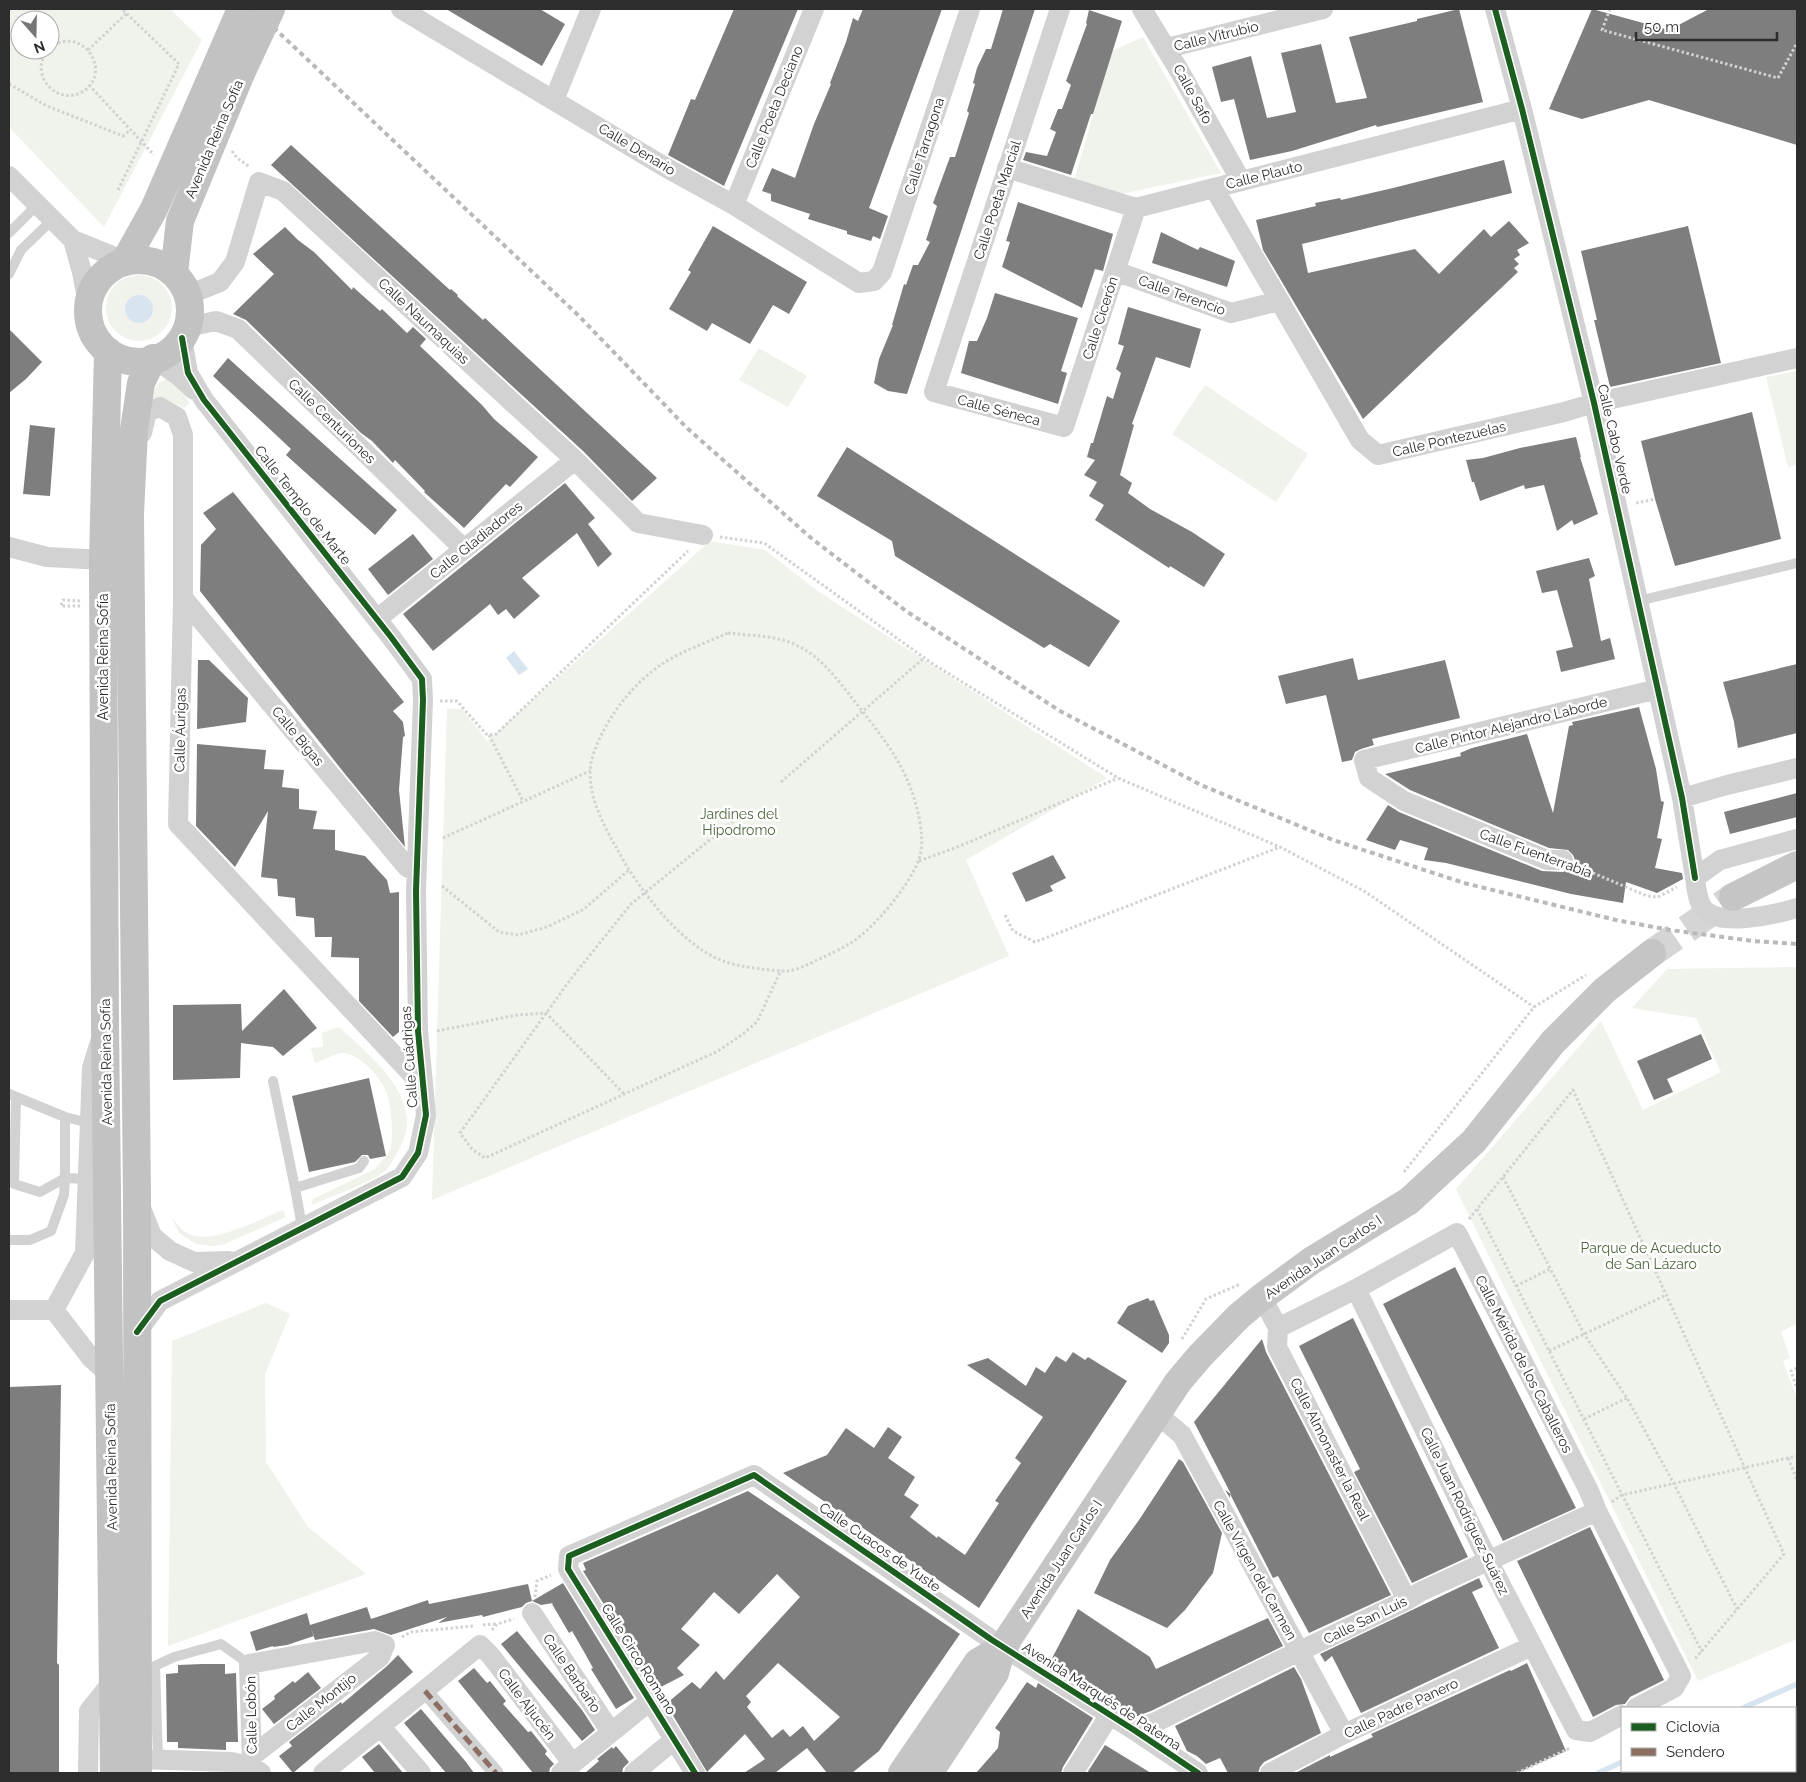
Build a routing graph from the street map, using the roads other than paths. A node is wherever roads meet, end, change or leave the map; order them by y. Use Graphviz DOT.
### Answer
graph roads {
  1 [pos="241,9"];
  2 [pos="271,9"];
  3 [pos="400,9"];
  4 [pos="591,9"];
  5 [pos="814,9"];
  6 [pos="970,9"];
  7 [pos="1060,9"];
  8 [pos="1142,9"];
  9 [pos="1323,9"];
  10 [pos="1495,9"];
  11 [pos="1166,48"];
  12 [pos="554,100"];
  13 [pos="1522,109"];
  14 [pos="1007,168"];
  15 [pos="9,176"];
  16 [pos="1241,181"];
  17 [pos="1214,188"];
  18 [pos="734,205"];
  19 [pos="37,206"];
  20 [pos="1136,208"];
  21 [pos="52,220"];
  22 [pos="9,233"];
  23 [pos="73,240"];
  24 [pos="125,261"];
  25 [pos="1115,271"];
  26 [pos="9,274"];
  27 [pos="874,281"];
  28 [pos="181,284"];
  29 [pos="1279,301"];
  30 [pos="88,304"];
  31 [pos="185,332"];
  32 [pos="108,351"];
  33 [pos="153,358"];
  34 [pos="1797,358"];
  35 [pos="934,392"];
  36 [pos="204,400"];
  37 [pos="1594,403"];
  38 [pos="1064,427"];
  39 [pos="575,460"];
  40 [pos="130,514"];
  41 [pos="704,535"];
  42 [pos="9,547"];
  43 [pos="464,549"];
  44 [pos="103,560"];
  45 [pos="1797,564"];
  46 [pos="182,598"];
  47 [pos="1638,601"];
  48 [pos="377,619"];
  49 [pos="422,679"];
  50 [pos="1658,689"];
  51 [pos="1364,760"];
  52 [pos="1797,768"];
  53 [pos="1682,798"];
  54 [pos="1690,838"];
  55 [pos="1797,839"];
  56 [pos="1563,860"];
  57 [pos="1720,860"];
  58 [pos="1797,865"];
  59 [pos="416,872"];
  60 [pos="1695,878"];
  61 [pos="1733,897"];
  62 [pos="1797,908"];
  63 [pos="1652,953"];
  64 [pos="105,1026"];
  65 [pos="273,1082"];
  66 [pos="422,1085"];
  67 [pos="12,1096"];
  68 [pos="65,1117"];
  69 [pos="89,1123"];
  70 [pos="364,1161"];
  71 [pos="65,1178"];
  72 [pos="87,1179"];
  73 [pos="295,1188"];
  74 [pos="137,1198"];
  75 [pos="302,1228"];
  76 [pos="9,1240"];
  77 [pos="236,1261"];
  78 [pos="1356,1289"];
  79 [pos="1251,1290"];
  80 [pos="9,1310"];
  81 [pos="54,1310"];
  82 [pos="1278,1328"];
  83 [pos="137,1332"];
  84 [pos="110,1374"];
  85 [pos="1157,1414"];
  86 [pos="1597,1511"];
  87 [pos="569,1556"];
  88 [pos="1488,1560"];
  89 [pos="1407,1600"];
  90 [pos="532,1613"];
  91 [pos="997,1644"];
  92 [pos="1532,1646"];
  93 [pos="1300,1651"];
  94 [pos="249,1664"];
  95 [pos="113,1682"];
  96 [pos="426,1691"];
  97 [pos="650,1701"];
  98 [pos="1638,1707"];
  99 [pos="1621,1715"];
  100 [pos="1109,1716"];
  101 [pos="381,1727"];
  102 [pos="1134,1730"];
  103 [pos="611,1732"];
  104 [pos="1344,1734"];
  105 [pos="674,1740"];
  106 [pos="159,1765"];
  107 [pos="255,1765"];
  108 [pos="227,1768"];
  109 [pos="567,1768"];
  110 [pos="335,1770"];
  111 [pos="1194,1772"];
  112 [pos="88,1773"];
  113 [pos="114,1773"];
  114 [pos="420,1773"];
  115 [pos="496,1773"];
  116 [pos="634,1773"];
  117 [pos="694,1773"];
  118 [pos="902,1773"];
  119 [pos="929,1773"];
  120 [pos="1073,1773"];
  121 [pos="1270,1773"];
  1 -- 24 [label="highway, Avenida Reina Sofía"];
  2 -- 28 [label="highway, Avenida Reina Sofía, bridge"];
  3 -- 12 [label="street, Calle Denario"];
  4 -- 12 [label="street"];
  5 -- 18 [label="street, Calle Poeta Deciano"];
  6 -- 27 [label="street, Calle Tarragona"];
  7 -- 14 [label="street, Calle Poeta Marcial"];
  8 -- 11 [label="street, Calle Safo"];
  9 -- 11 [label="street, Calle Vitrubio"];
  10 -- 13 [label="street, Calle Cabo Verde"];
  11 -- 16 [label="street, Calle Safo"];
  12 -- 18 [label="street, Calle Denario"];
  13 -- 16 [label="street, Calle Plauto"];
  13 -- 37 [label="street, Calle Cabo Verde"];
  14 -- 20 [label="street"];
  14 -- 35 [label="street, Calle Poeta Marcial"];
  15 -- 19 [label="street"];
  16 -- 17 [label="street, Calle Plauto"];
  17 -- 20 [label="street, Calle Plauto"];
  17 -- 29 [label="street, Calle Pontezuelas"];
  18 -- 27 [label="street, Calle Denario"];
  19 -- 21 [label="street"];
  19 -- 22 [label="lane"];
  20 -- 25 [label="street, Calle Cicerón"];
  21 -- 23 [label="street"];
  21 -- 26 [label="lane"];
  23 -- 24 [label="street"];
  23 -- 30 [label="street"];
  24 -- 28 [label="highway"];
  24 -- 30 [label="highway"];
  25 -- 29 [label="street, Calle Terencio"];
  25 -- 38 [label="street, Calle Cicerón"];
  28 -- 31 [label="highway"];
  28 -- 39 [label="street, Calle Naumaquias"];
  29 -- 37 [label="street, Calle Pontezuelas"];
  30 -- 32 [label="highway"];
  31 -- 33 [label="highway"];
  31 -- 36 [label="street, Calle Templo de Marte"];
  31 -- 43 [label="street, Calle Centuriones"];
  32 -- 33 [label="highway"];
  32 -- 44 [label="highway, Avenida Reina Sofía"];
  33 -- 36 [label="street, Calle Templo de Marte"];
  33 -- 40 [label="highway, Avenida Reina Sofía"];
  34 -- 37 [label="street, Calle Pontezuelas"];
  35 -- 38 [label="street, Calle Séneca"];
  36 -- 48 [label="street, Calle Templo de Marte"];
  37 -- 47 [label="street, Calle Cabo Verde"];
  39 -- 41 [label="street, Calle Naumaquias"];
  39 -- 43 [label="street, Calle Gladiadores"];
  40 -- 46 [label="street, Calle Áurigas"];
  40 -- 74 [label="highway, Avenida Reina Sofía"];
  42 -- 44 [label="street"];
  43 -- 48 [label="street, Calle Gladiadores"];
  44 -- 64 [label="highway, Avenida Reina Sofía"];
  45 -- 47 [label="lane"];
  46 -- 59 [label="street, Calle Bigas"];
  46 -- 66 [label="street, Calle Áurigas"];
  47 -- 50 [label="street, Calle Cabo Verde"];
  48 -- 49 [label="street, Calle Templo de Marte"];
  49 -- 59 [label="street, Calle Cuádrigas"];
  50 -- 51 [label="street, Calle Pintor Alejandro Laborde"];
  50 -- 53 [label="street, Calle Cabo Verde"];
  51 -- 56 [label="street, Calle Fuenterrabía"];
  52 -- 53 [label="street"];
  53 -- 54 [label="street, Calle Cabo Verde"];
  54 -- 57 [label="street"];
  54 -- 60 [label="street, Calle Cabo Verde"];
  55 -- 57 [label="street"];
  57 -- 60 [label="street"];
  58 -- 61 [label="main road"];
  59 -- 66 [label="street, Calle Cuádrigas"];
  60 -- 62 [label="street, Calle Cabo Verde"];
  63 -- 79 [label="main road, Avenida Juan Carlos I"];
  64 -- 69 [label="street"];
  64 -- 84 [label="highway, Avenida Reina Sofía"];
  65 -- 73 [label="lane"];
  66 -- 75 [label="street, Calle Cuádrigas"];
  67 -- 68 [label="lane"];
  67 -- 71 [label="lane"];
  68 -- 69 [label="lane"];
  68 -- 71 [label="lane"];
  69 -- 72 [label="street"];
  70 -- 73 [label="lane"];
  71 -- 72 [label="lane"];
  71 -- 76 [label="lane"];
  72 -- 81 [label="street"];
  73 -- 75 [label="lane"];
  74 -- 77 [label="street, Calle Cuádrigas"];
  74 -- 83 [label="highway, Avenida Reina Sofía"];
  75 -- 77 [label="street, Calle Cuádrigas"];
  77 -- 83 [label="street, Calle Cuádrigas"];
  78 -- 82 [label="street"];
  78 -- 86 [label="street, Calle Mérida de los Caballeros"];
  78 -- 88 [label="street, Calle Juan Rodríguez Suárez"];
  79 -- 82 [label="street, Calle Almonaster la Real"];
  79 -- 85 [label="main road, Avenida Juan Carlos I"];
  80 -- 81 [label="street"];
  81 -- 84 [label="street"];
  82 -- 89 [label="street, Calle Almonaster la Real"];
  83 -- 106 [label="highway, Avenida Reina Sofía"];
  84 -- 95 [label="highway, Avenida Reina Sofía"];
  85 -- 91 [label="main road, Avenida Juan Carlos I"];
  85 -- 93 [label="street, Calle Virgen del Carmen"];
  86 -- 88 [label="street, Calle San Luis"];
  86 -- 98 [label="street, Calle Mérida de los Caballeros"];
  87 -- 91 [label="street, Calle Cuacos de Yuste"];
  87 -- 97 [label="street, Calle Circo Romano"];
  88 -- 89 [label="street, Calle San Luis"];
  88 -- 92 [label="street, Calle Juan Rodríguez Suárez"];
  89 -- 93 [label="street, Calle San Luis"];
  90 -- 103 [label="street, Calle Barbaño"];
  91 -- 100 [label="street, Avenida Marqués de Paterna"];
  91 -- 118 [label="main road, Avenida Juan Carlos I"];
  91 -- 119 [label="main road, Avenida Juan Carlos I"];
  92 -- 99 [label="street, Calle Juan Rodríguez Suárez"];
  92 -- 104 [label="street, Calle Padre Panero"];
  93 -- 102 [label="street, Calle San Luis"];
  93 -- 104 [label="street, Calle Virgen del Carmen"];
  94 -- 106 [label="lane"];
  94 -- 107 [label="street, Calle Lobón"];
  94 -- 107 [label="street, Calle Montijo"];
  95 -- 112 [label="street"];
  95 -- 113 [label="highway, Avenida Reina Sofía"];
  96 -- 101 [label="street"];
  96 -- 109 [label="street, Calle Aljucén"];
  96 -- 115 [label="street"];
  97 -- 103 [label="street"];
  97 -- 105 [label="street, Calle Circo Romano"];
  100 -- 102 [label="street, Avenida Marqués de Paterna"];
  100 -- 120 [label="street"];
  101 -- 110 [label="street"];
  101 -- 114 [label="street"];
  102 -- 111 [label="street, Avenida Marqués de Paterna"];
  103 -- 109 [label="street"];
  104 -- 121 [label="street, Calle Padre Panero"];
  105 -- 116 [label="street"];
  105 -- 117 [label="street, Calle Circo Romano"];
  106 -- 108 [label="street, Calle Lobón"];
  107 -- 108 [label="street, Calle Lobón"];
}
